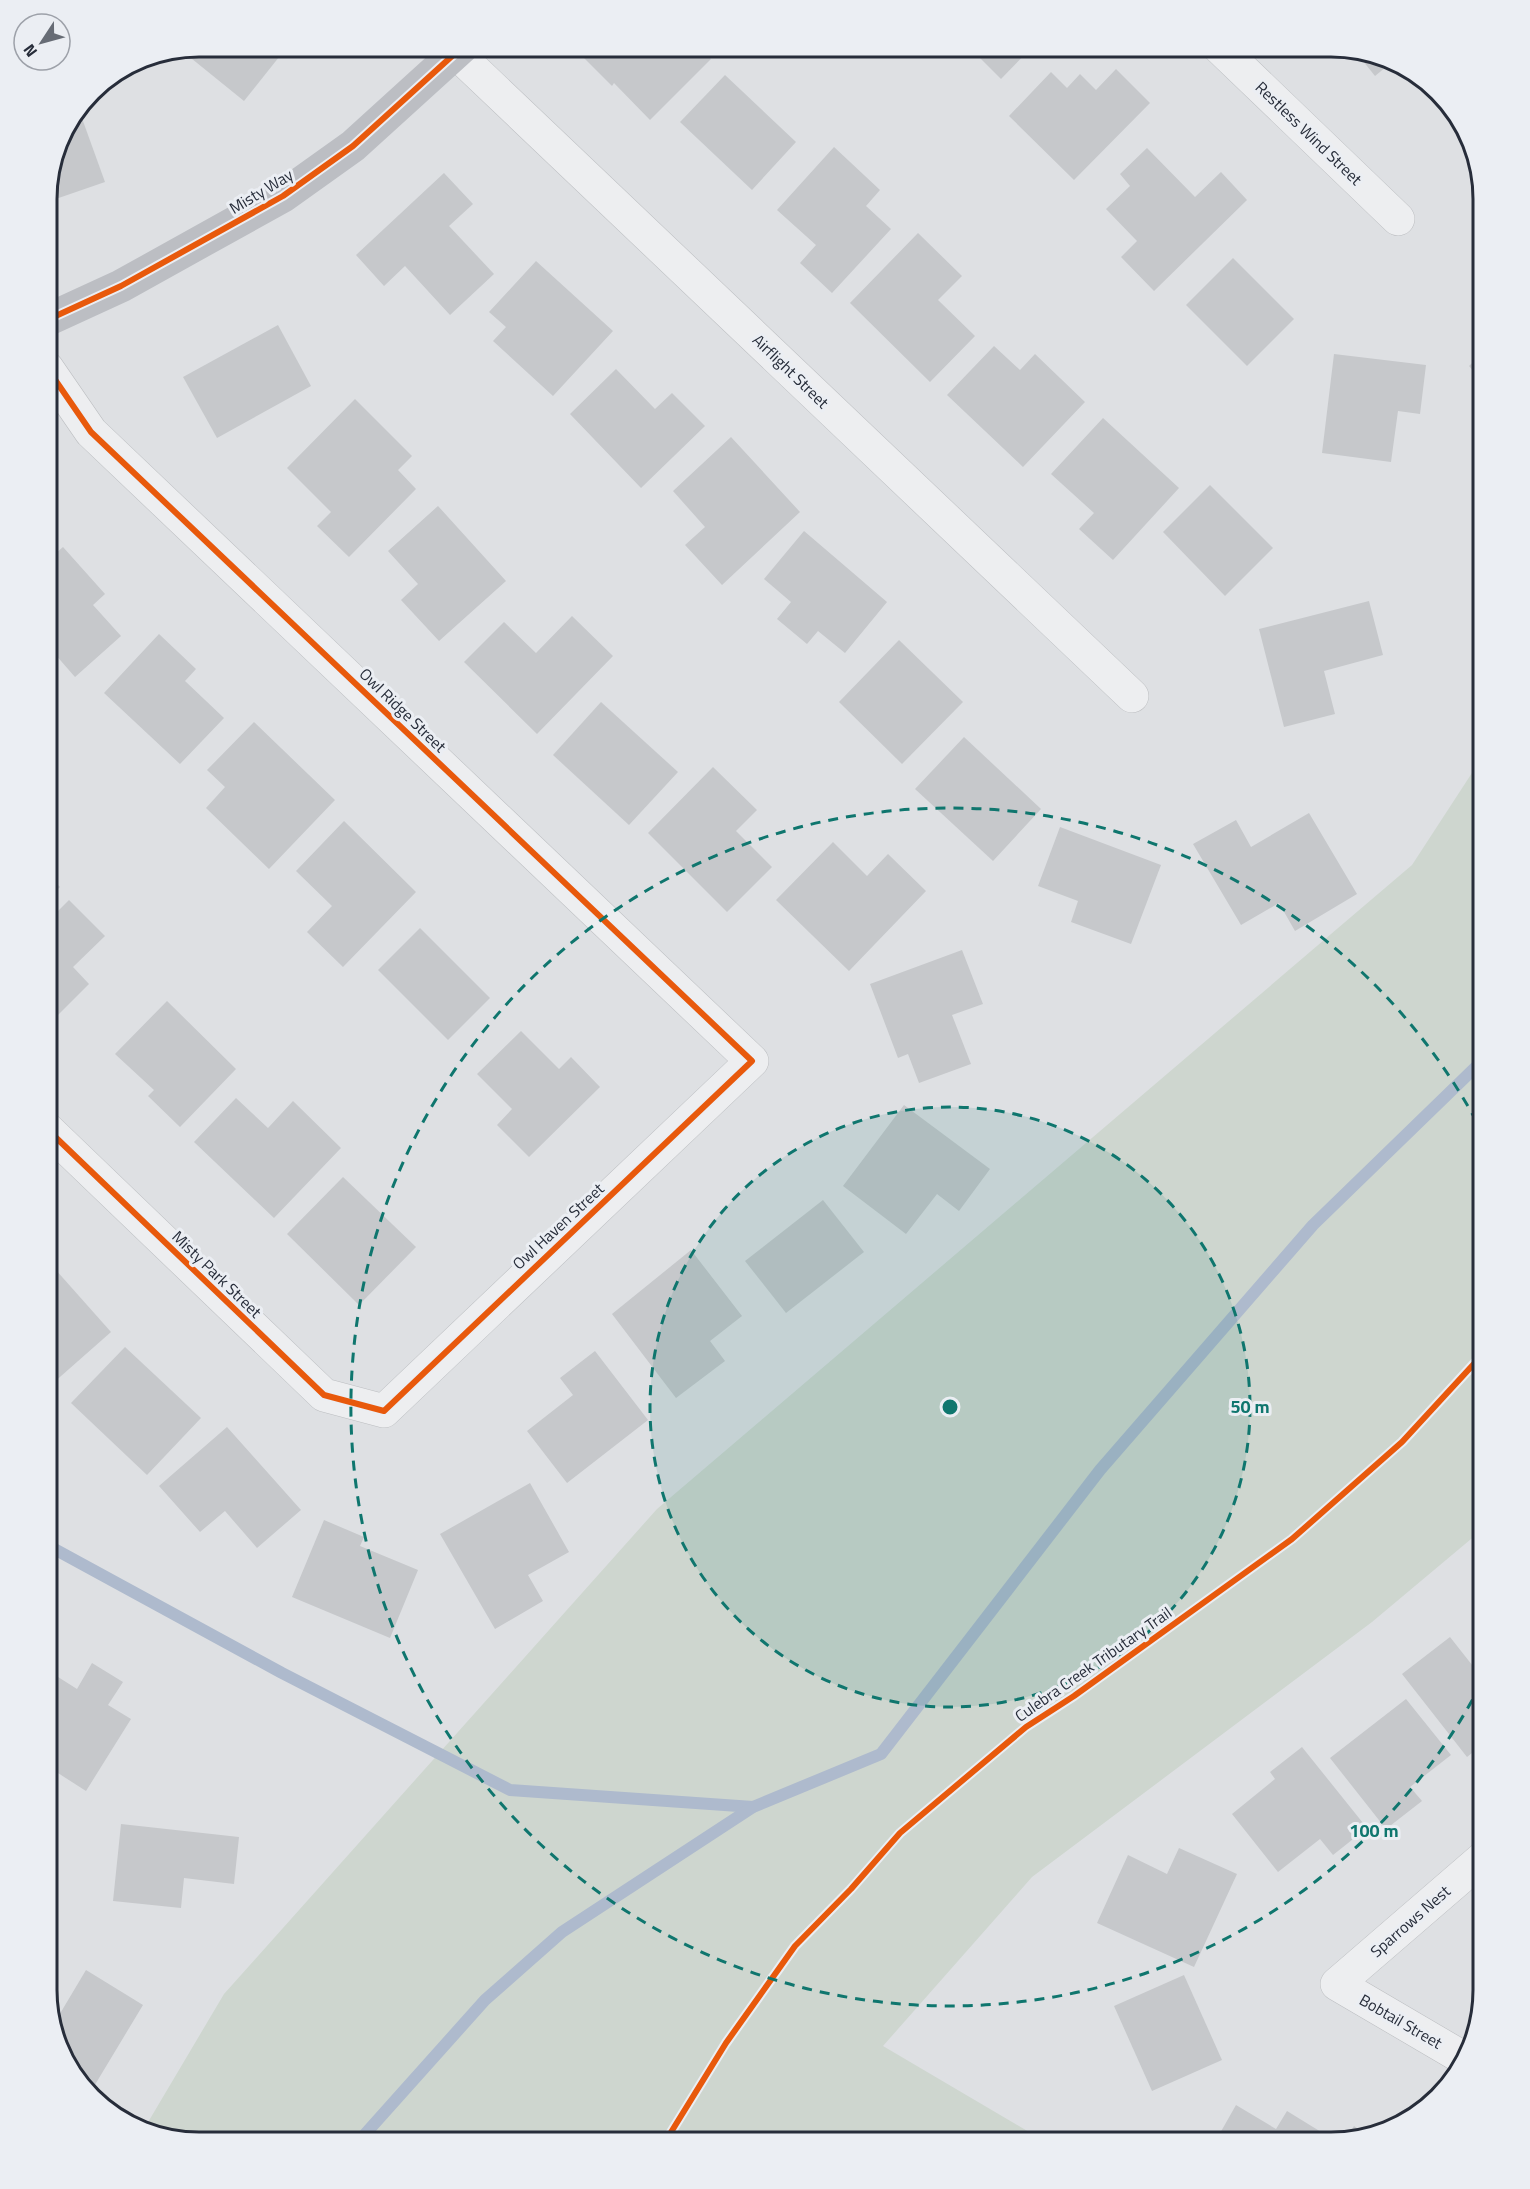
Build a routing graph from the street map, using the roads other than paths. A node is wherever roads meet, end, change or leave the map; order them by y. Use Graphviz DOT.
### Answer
graph roads {
  1 [pos="448,57"];
  2 [pos="464,57"];
  3 [pos="1229,57"];
  4 [pos="1398,219"];
  5 [pos="57,315"];
  6 [pos="57,383"];
  7 [pos="1132,696"];
  8 [pos="752,1061"];
  9 [pos="57,1139"];
  10 [pos="384,1411"];
  11 [pos="1473,1867"];
  12 [pos="1337,1984"];
  13 [pos="1457,2054"];
  1 -- 5 [label="street, Misty Way"];
  2 -- 7 [label="street, Airflight Street"];
  3 -- 4 [label="street, Restless Wind Street"];
  6 -- 8 [label="street, Owl Ridge Street"];
  8 -- 10 [label="street, Owl Haven Street"];
  9 -- 10 [label="street, Misty Park Street"];
  11 -- 12 [label="street, Sparrows Nest"];
  12 -- 13 [label="street, Bobtail Street"];
}
